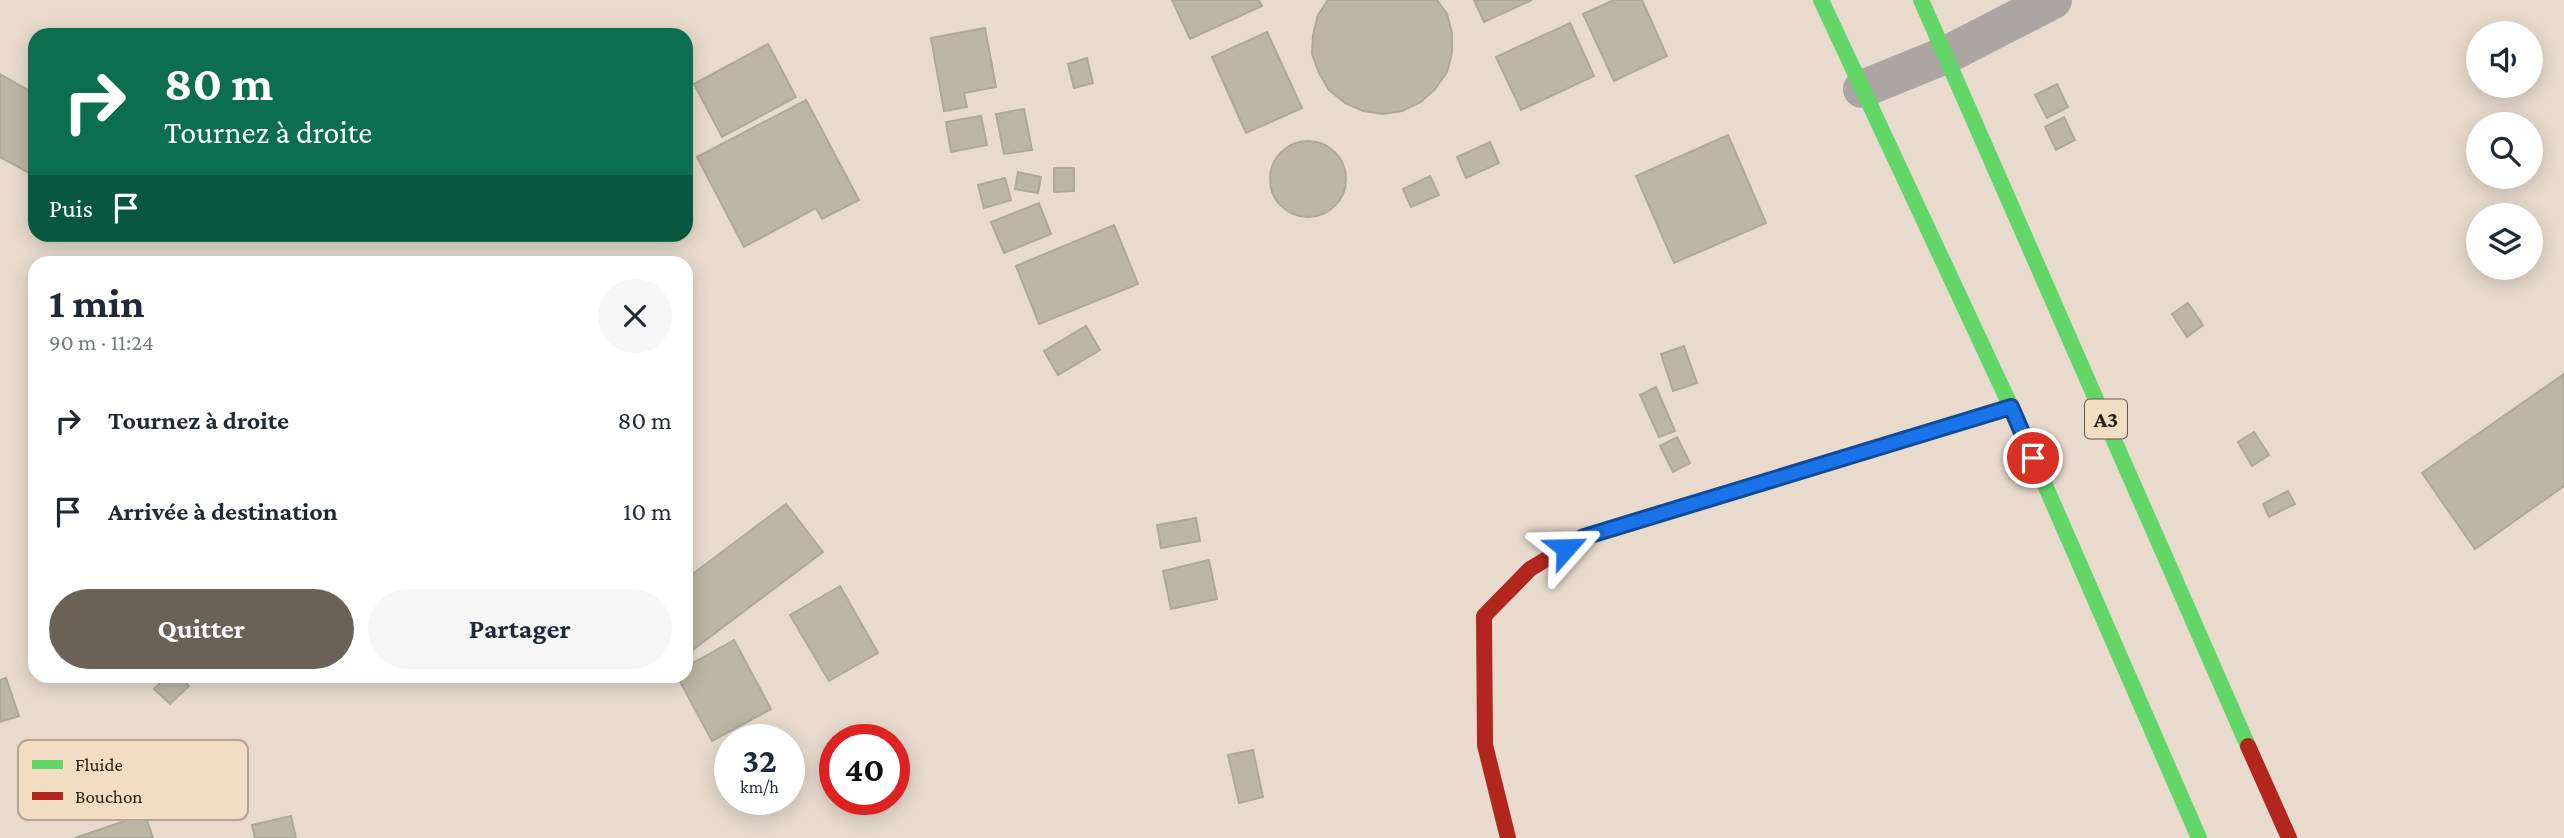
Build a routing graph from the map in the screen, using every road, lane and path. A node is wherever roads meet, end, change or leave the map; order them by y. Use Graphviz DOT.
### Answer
graph roads {
  1 [pos="1821,0"];
  2 [pos="1922,0"];
  3 [pos="2053,0"];
  4 [pos="1946,55"];
  5 [pos="1862,89"];
  6 [pos="2011,407"];
  7 [pos="1508,838"];
  8 [pos="2199,838"];
  9 [pos="2290,838"];
  1 -- 5 [label="main road"];
  2 -- 4 [label="main road, A3"];
  3 -- 4 [label="street"];
  4 -- 5 [label="street"];
  4 -- 9 [label="main road, A3"];
  5 -- 6 [label="main road"];
  6 -- 7 [label="main road"];
  6 -- 8 [label="main road"];
}
